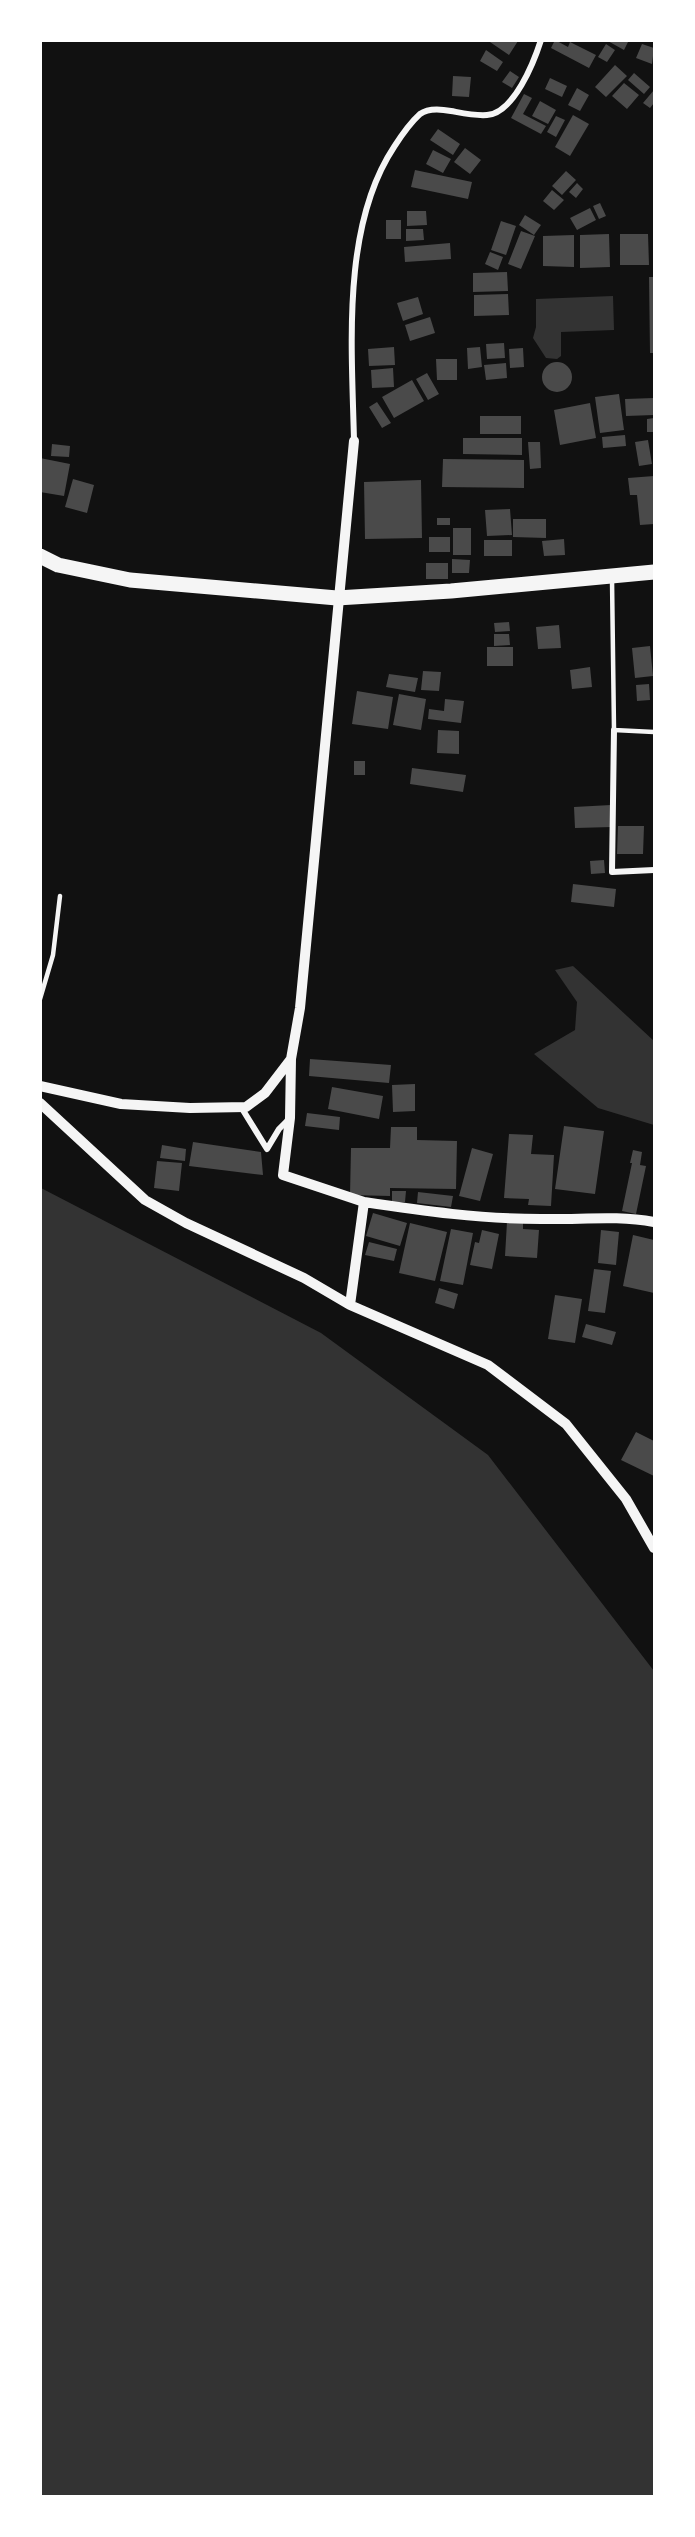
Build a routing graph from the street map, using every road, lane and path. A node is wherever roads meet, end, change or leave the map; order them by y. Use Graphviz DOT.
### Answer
graph roads {
  1 [pos="541,40"];
  2 [pos="354,441"];
  3 [pos="40,556"];
  4 [pos="654,572"];
  5 [pos="612,577"];
  6 [pos="337,598"];
  7 [pos="614,730"];
  8 [pos="654,732"];
  9 [pos="654,870"];
  10 [pos="60,896"];
  11 [pos="40,999"];
  12 [pos="291,1059"];
  13 [pos="40,1086"];
  14 [pos="40,1102"];
  15 [pos="241,1107"];
  16 [pos="290,1119"];
  17 [pos="364,1202"];
  18 [pos="654,1222"];
  19 [pos="350,1305"];
  20 [pos="654,1548"];
  1 -- 2 [label="street"];
  2 -- 6 [label="street"];
  3 -- 6 [label="main road"];
  4 -- 5 [label="main road"];
  5 -- 6 [label="main road"];
  5 -- 7 [label="lane"];
  6 -- 12 [label="street"];
  7 -- 8 [label="lane"];
  7 -- 9 [label="street"];
  10 -- 11 [label="lane"];
  12 -- 15 [label="street"];
  12 -- 16 [label="street"];
  13 -- 15 [label="street"];
  14 -- 19 [label="street"];
  15 -- 16 [label="street"];
  16 -- 17 [label="street"];
  17 -- 18 [label="street"];
  17 -- 19 [label="street"];
  19 -- 20 [label="street"];
}
